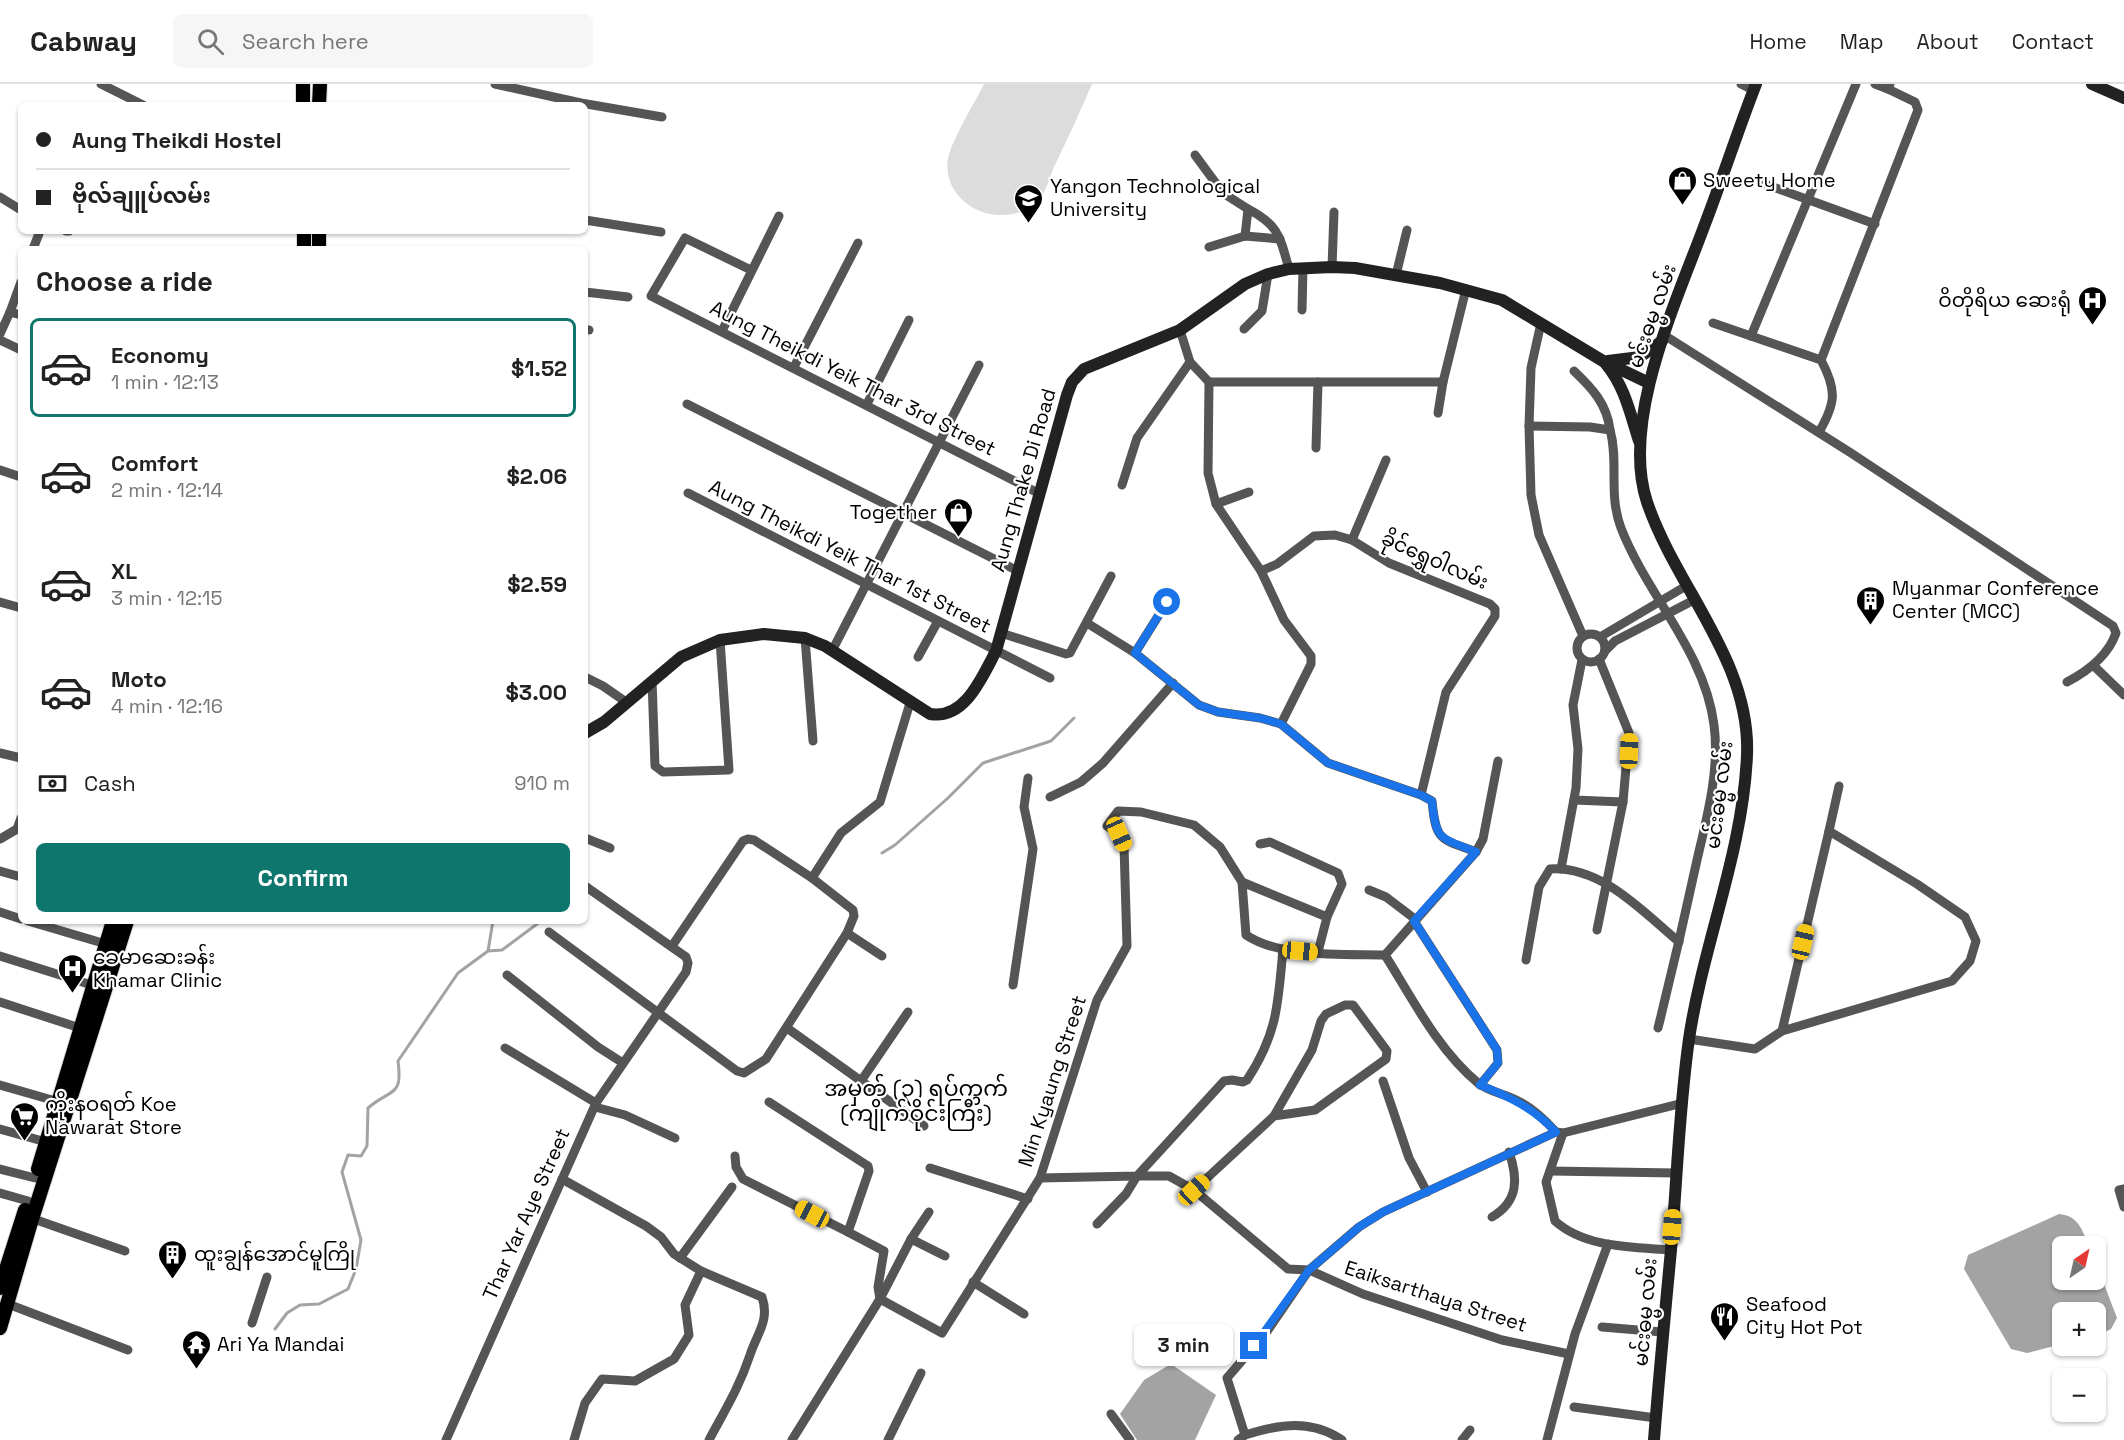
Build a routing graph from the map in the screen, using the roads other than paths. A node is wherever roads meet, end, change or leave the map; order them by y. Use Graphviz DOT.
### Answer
graph roads {
  1 [pos="101,84"];
  2 [pos="303,84"];
  3 [pos="320,84"];
  4 [pos="495,84"];
  5 [pos="1741,84"];
  6 [pos="1856,84"];
  7 [pos="1875,84"];
  8 [pos="2092,84"];
  9 [pos="1889,86"];
  10 [pos="1755,87"];
  11 [pos="2124,98"];
  12 [pos="137,102"];
  13 [pos="303,102"];
  14 [pos="319,102"];
  15 [pos="574,102"];
  16 [pos="588,105"];
  17 [pos="662,117"];
  18 [pos="1195,154"];
  19 [pos="1766,184"];
  20 [pos="0,197"];
  21 [pos="1809,199"];
  22 [pos="18,208"];
  23 [pos="1248,209"];
  24 [pos="1334,212"];
  25 [pos="779,216"];
  26 [pos="588,220"];
  27 [pos="1875,224"];
  28 [pos="1407,230"];
  29 [pos="661,232"];
  30 [pos="1245,236"];
  31 [pos="1280,239"];
  32 [pos="858,243"];
  33 [pos="1209,247"];
  34 [pos="1332,267"];
  35 [pos="1303,268"];
  36 [pos="1289,269"];
  37 [pos="751,270"];
  38 [pos="1268,274"];
  39 [pos="1396,275"];
  40 [pos="1466,289"];
  41 [pos="18,290"];
  42 [pos="588,292"];
  43 [pos="628,297"];
  44 [pos="1302,310"];
  45 [pos="10,312"];
  46 [pos="18,314"];
  47 [pos="909,320"];
  48 [pos="1541,323"];
  49 [pos="1713,323"];
  50 [pos="1244,329"];
  51 [pos="1180,330"];
  52 [pos="722,331"];
  53 [pos="0,334"];
  54 [pos="1751,336"];
  55 [pos="1664,338"];
  56 [pos="0,340"];
  57 [pos="18,349"];
  58 [pos="1821,360"];
  59 [pos="1603,361"];
  60 [pos="1190,362"];
  61 [pos="980,365"];
  62 [pos="794,367"];
  63 [pos="1574,371"];
  64 [pos="1209,382"];
  65 [pos="1318,382"];
  66 [pos="1443,382"];
  67 [pos="1649,383"];
  68 [pos="687,404"];
  69 [pos="867,404"];
  70 [pos="1438,413"];
  71 [pos="1529,426"];
  72 [pos="1610,430"];
  73 [pos="1819,432"];
  74 [pos="940,441"];
  75 [pos="1640,445"];
  76 [pos="1316,448"];
  77 [pos="1386,460"];
  78 [pos="0,470"];
  79 [pos="18,476"];
  80 [pos="1122,485"];
  81 [pos="1249,492"];
  82 [pos="688,493"];
  83 [pos="1038,493"];
  84 [pos="1216,504"];
  85 [pos="903,514"];
  86 [pos="1352,540"];
  87 [pos="1016,570"];
  88 [pos="1261,571"];
  89 [pos="1111,576"];
  90 [pos="866,585"];
  91 [pos="1686,586"];
  92 [pos="1694,600"];
  93 [pos="0,602"];
  94 [pos="1167,602"];
  95 [pos="1660,602"];
  96 [pos="18,607"];
  97 [pos="1666,612"];
  98 [pos="938,621"];
  99 [pos="1087,623"];
  100 [pos="1001,633"];
  101 [pos="2120,634"];
  102 [pos="1583,636"];
  103 [pos="1600,637"];
  104 [pos="805,638"];
  105 [pos="720,640"];
  106 [pos="832,651"];
  107 [pos="996,651"];
  108 [pos="1135,653"];
  109 [pos="1602,655"];
  110 [pos="918,657"];
  111 [pos="1582,660"];
  112 [pos="2094,666"];
  113 [pos="588,678"];
  114 [pos="1050,678"];
  115 [pos="652,680"];
  116 [pos="2067,682"];
  117 [pos="1173,683"];
  118 [pos="2124,695"];
  119 [pos="626,702"];
  120 [pos="910,703"];
  121 [pos="1281,724"];
  122 [pos="588,731"];
  123 [pos="813,741"];
  124 [pos="0,753"];
  125 [pos="18,757"];
  126 [pos="1498,760"];
  127 [pos="1028,778"];
  128 [pos="1839,786"];
  129 [pos="1421,795"];
  130 [pos="1050,797"];
  131 [pos="1574,800"];
  132 [pos="1623,802"];
  133 [pos="18,830"];
  134 [pos="1829,831"];
  135 [pos="0,839"];
  136 [pos="588,839"];
  137 [pos="1260,844"];
  138 [pos="610,848"];
  139 [pos="1476,852"];
  140 [pos="1561,869"];
  141 [pos="0,871"];
  142 [pos="18,876"];
  143 [pos="812,878"];
  144 [pos="1242,882"];
  145 [pos="1606,883"];
  146 [pos="588,888"];
  147 [pos="1369,890"];
  148 [pos="0,912"];
  149 [pos="1327,916"];
  150 [pos="18,918"];
  151 [pos="1415,920"];
  152 [pos="38,924"];
  153 [pos="112,924"];
  154 [pos="126,924"];
  155 [pos="1597,930"];
  156 [pos="549,932"];
  157 [pos="847,933"];
  158 [pos="1679,942"];
  159 [pos="106,944"];
  160 [pos="672,946"];
  161 [pos="1283,949"];
  162 [pos="1318,952"];
  163 [pos="0,956"];
  164 [pos="882,956"];
  165 [pos="1384,956"];
  166 [pos="1526,960"];
  167 [pos="507,975"];
  168 [pos="1013,985"];
  169 [pos="99,987"];
  170 [pos="0,1002"];
  171 [pos="908,1012"];
  172 [pos="658,1014"];
  173 [pos="80,1028"];
  174 [pos="787,1028"];
  175 [pos="1658,1028"];
  176 [pos="1782,1031"];
  177 [pos="1689,1039"];
  178 [pos="505,1048"];
  179 [pos="623,1063"];
  180 [pos="861,1081"];
  181 [pos="1383,1081"];
  182 [pos="0,1084"];
  183 [pos="1480,1085"];
  184 [pos="58,1102"];
  185 [pos="769,1102"];
  186 [pos="1683,1103"];
  187 [pos="596,1105"];
  188 [pos="1275,1116"];
  189 [pos="924,1126"];
  190 [pos="0,1129"];
  191 [pos="1559,1132"];
  192 [pos="675,1138"];
  193 [pos="46,1142"];
  194 [pos="1509,1152"];
  195 [pos="735,1156"];
  196 [pos="930,1168"];
  197 [pos="0,1169"];
  198 [pos="1550,1171"];
  199 [pos="1676,1173"];
  200 [pos="1137,1176"];
  201 [pos="35,1178"];
  202 [pos="1040,1178"];
  203 [pos="562,1179"];
  204 [pos="732,1187"];
  205 [pos="2124,1189"];
  206 [pos="1194,1190"];
  207 [pos="1427,1192"];
  208 [pos="0,1193"];
  209 [pos="1028,1199"];
  210 [pos="28,1201"];
  211 [pos="2124,1207"];
  212 [pos="930,1212"];
  213 [pos="27,1217"];
  214 [pos="1492,1217"];
  215 [pos="1097,1224"];
  216 [pos="848,1233"];
  217 [pos="911,1239"];
  218 [pos="1608,1244"];
  219 [pos="1671,1250"];
  220 [pos="125,1251"];
  221 [pos="945,1256"];
  222 [pos="680,1258"];
  223 [pos="1309,1270"];
  224 [pos="701,1271"];
  225 [pos="267,1277"];
  226 [pos="4,1280"];
  227 [pos="973,1282"];
  228 [pos="880,1299"];
  229 [pos="8,1304"];
  230 [pos="1024,1314"];
  231 [pos="252,1323"];
  232 [pos="1602,1327"];
  233 [pos="0,1328"];
  234 [pos="1662,1332"];
  235 [pos="128,1350"];
  236 [pos="1569,1354"];
  237 [pos="921,1373"];
  238 [pos="1574,1407"];
  239 [pos="1111,1414"];
  240 [pos="1656,1418"];
  241 [pos="1470,1430"];
  242 [pos="1242,1437"];
  243 [pos="446,1440"];
  244 [pos="574,1440"];
  245 [pos="709,1440"];
  246 [pos="792,1440"];
  247 [pos="888,1440"];
  248 [pos="1130,1440"];
  249 [pos="1342,1440"];
  250 [pos="1462,1440"];
  251 [pos="1547,1440"];
  252 [pos="1654,1440"];
  1 -- 12 [label="street"];
  2 -- 13 [label="main road"];
  3 -- 14 [label="main road"];
  4 -- 15 [label="street"];
  5 -- 10 [label="street"];
  6 -- 21 [label="street"];
  7 -- 9 [label="street"];
  8 -- 11 [label="main road"];
  9 -- 27 [label="street"];
  10 -- 55 [label="main road, မင်းဓမ္မ လမ်း"];
  16 -- 17 [label="street"];
  18 -- 23 [label="street"];
  19 -- 21 [label="street"];
  20 -- 22 [label="street"];
  21 -- 27 [label="street"];
  21 -- 54 [label="street"];
  23 -- 30 [label="street"];
  23 -- 31 [label="street"];
  24 -- 34 [label="street"];
  25 -- 37 [label="street"];
  26 -- 29 [label="street"];
  27 -- 58 [label="street"];
  28 -- 39 [label="street"];
  30 -- 31 [label="street"];
  30 -- 33 [label="street"];
  31 -- 36 [label="street"];
  32 -- 62 [label="street"];
  34 -- 35 [label="main road, Aung Thake Di Road"];
  34 -- 39 [label="main road, Aung Thake Di Road"];
  35 -- 36 [label="main road, Aung Thake Di Road"];
  35 -- 44 [label="street"];
  36 -- 38 [label="main road, Aung Thake Di Road"];
  37 -- 52 [label="street"];
  37 -- 52 [label="street, Aung Theikdi Yeik Thar 3rd Street"];
  38 -- 50 [label="street"];
  38 -- 51 [label="main road, Aung Thake Di Road"];
  39 -- 40 [label="main road, Aung Thake Di Road"];
  40 -- 48 [label="main road, Aung Thake Di Road"];
  40 -- 66 [label="street"];
  41 -- 45 [label="street"];
  42 -- 43 [label="street"];
  45 -- 46 [label="street"];
  45 -- 53 [label="street"];
  47 -- 69 [label="street"];
  48 -- 59 [label="main road, Aung Thake Di Road"];
  48 -- 71 [label="street"];
  49 -- 54 [label="street"];
  51 -- 60 [label="street"];
  51 -- 83 [label="main road, Aung Thake Di Road"];
  52 -- 62 [label="street, Aung Theikdi Yeik Thar 3rd Street"];
  54 -- 58 [label="street"];
  55 -- 59 [label="main road"];
  55 -- 67 [label="main road, မင်းဓမ္မ လမ်း"];
  55 -- 73 [label="street"];
  56 -- 57 [label="street"];
  58 -- 73 [label="street"];
  59 -- 67 [label="main road, Aung Thake Di Road"];
  59 -- 75 [label="main road"];
  60 -- 64 [label="street"];
  60 -- 80 [label="street"];
  61 -- 74 [label="street"];
  62 -- 69 [label="street, Aung Theikdi Yeik Thar 3rd Street"];
  63 -- 72 [label="street"];
  64 -- 65 [label="street"];
  64 -- 84 [label="street"];
  65 -- 66 [label="street"];
  65 -- 76 [label="street"];
  66 -- 70 [label="street"];
  67 -- 75 [label="main road, မင်းဓမ္မ လမ်း"];
  68 -- 85 [label="street"];
  69 -- 74 [label="street, Aung Theikdi Yeik Thar 3rd Street"];
  71 -- 72 [label="street"];
  71 -- 102 [label="street"];
  72 -- 95 [label="street"];
  73 -- 101 [label="street"];
  74 -- 83 [label="street, Aung Theikdi Yeik Thar 3rd Street"];
  74 -- 85 [label="street"];
  75 -- 91 [label="main road, မင်းဓမ္မ လမ်း"];
  77 -- 86 [label="street"];
  78 -- 79 [label="street"];
  81 -- 84 [label="street"];
  82 -- 90 [label="street, Aung Theikdi Yeik Thar 1st Street"];
  83 -- 87 [label="main road, Aung Thake Di Road"];
  84 -- 88 [label="street"];
  85 -- 87 [label="street"];
  85 -- 90 [label="street"];
  86 -- 88 [label="street, ခိုင်ရွှေဝါလမ်း"];
  86 -- 129 [label="street, ခိုင်ရွှေဝါလမ်း"];
  87 -- 100 [label="main road, Aung Thake Di Road"];
  88 -- 121 [label="street"];
  89 -- 99 [label="street"];
  90 -- 98 [label="street, Aung Theikdi Yeik Thar 1st Street"];
  90 -- 106 [label="street"];
  91 -- 92 [label="main road, မင်းဓမ္မ လမ်း"];
  91 -- 95 [label="street"];
  92 -- 97 [label="street"];
  92 -- 177 [label="main road, မင်းဓမ္မ လမ်း"];
  93 -- 96 [label="street"];
  94 -- 108 [label="street"];
  95 -- 97 [label="street"];
  95 -- 103 [label="street"];
  97 -- 109 [label="street"];
  97 -- 158 [label="street"];
  98 -- 107 [label="street, Aung Theikdi Yeik Thar 1st Street"];
  98 -- 110 [label="street"];
  99 -- 100 [label="street"];
  99 -- 108 [label="street"];
  100 -- 107 [label="main road, Aung Thake Di Road"];
  101 -- 112 [label="street"];
  102 -- 103 [label="street"];
  102 -- 111 [label="street"];
  103 -- 109 [label="street"];
  104 -- 105 [label="main road, Aung Thake Di Road"];
  104 -- 106 [label="main road, Aung Thake Di Road"];
  104 -- 123 [label="street"];
  105 -- 115 [label="main road, Aung Thake Di Road"];
  105 -- 115 [label="street"];
  106 -- 120 [label="main road, Aung Thake Di Road"];
  107 -- 114 [label="street, Aung Theikdi Yeik Thar 1st Street"];
  107 -- 120 [label="main road, Aung Thake Di Road"];
  108 -- 117 [label="street"];
  109 -- 111 [label="street"];
  109 -- 132 [label="street"];
  111 -- 131 [label="street"];
  112 -- 116 [label="street"];
  112 -- 118 [label="street"];
  113 -- 119 [label="street"];
  115 -- 119 [label="main road, Aung Thake Di Road"];
  117 -- 121 [label="street"];
  117 -- 130 [label="street"];
  119 -- 122 [label="main road, Aung Thake Di Road"];
  120 -- 143 [label="street"];
  121 -- 129 [label="street"];
  124 -- 125 [label="street"];
  126 -- 139 [label="street"];
  127 -- 168 [label="street"];
  128 -- 134 [label="street"];
  129 -- 139 [label="street"];
  131 -- 132 [label="street"];
  131 -- 140 [label="street"];
  132 -- 145 [label="street"];
  133 -- 135 [label="street"];
  134 -- 176 [label="street"];
  134 -- 176 [label="street"];
  136 -- 138 [label="street"];
  137 -- 149 [label="street"];
  139 -- 151 [label="street"];
  140 -- 145 [label="street"];
  140 -- 166 [label="street"];
  141 -- 142 [label="street"];
  143 -- 157 [label="street"];
  143 -- 160 [label="street"];
  144 -- 149 [label="street"];
  144 -- 161 [label="street"];
  144 -- 202 [label="street, Min Kyaung Street"];
  145 -- 155 [label="street"];
  145 -- 158 [label="street"];
  146 -- 160 [label="street"];
  147 -- 151 [label="street"];
  148 -- 150 [label="street"];
  149 -- 162 [label="street"];
  151 -- 165 [label="street"];
  151 -- 183 [label="street"];
  152 -- 159 [label="street"];
  153 -- 159 [label="main road"];
  154 -- 169 [label="main road"];
  156 -- 172 [label="street"];
  157 -- 164 [label="street"];
  157 -- 174 [label="street"];
  158 -- 175 [label="street"];
  159 -- 169 [label="main road"];
  160 -- 172 [label="street, Thar Yar Aye Street"];
  161 -- 162 [label="street"];
  161 -- 200 [label="street"];
  162 -- 165 [label="street"];
  163 -- 169 [label="street"];
  165 -- 183 [label="street"];
  167 -- 179 [label="street"];
  169 -- 173 [label="main road"];
  169 -- 213 [label="main road"];
  170 -- 173 [label="street"];
  171 -- 180 [label="street"];
  172 -- 174 [label="street"];
  172 -- 179 [label="street, Thar Yar Aye Street"];
  173 -- 184 [label="main road"];
  174 -- 180 [label="street"];
  176 -- 177 [label="street"];
  177 -- 186 [label="main road, မင်းဓမ္မ လမ်း"];
  178 -- 187 [label="street"];
  179 -- 187 [label="street, Thar Yar Aye Street"];
  180 -- 189 [label="street"];
  181 -- 207 [label="street"];
  182 -- 184 [label="street"];
  183 -- 191 [label="street"];
  184 -- 193 [label="main road"];
  185 -- 216 [label="street"];
  186 -- 191 [label="street"];
  186 -- 199 [label="main road, မင်းဓမ္မ လမ်း"];
  187 -- 192 [label="street"];
  187 -- 203 [label="street, Thar Yar Aye Street"];
  188 -- 188 [label="street"];
  188 -- 206 [label="street"];
  190 -- 193 [label="street"];
  191 -- 194 [label="street"];
  191 -- 198 [label="street"];
  193 -- 201 [label="main road"];
  194 -- 207 [label="street"];
  194 -- 214 [label="street"];
  195 -- 216 [label="street"];
  196 -- 209 [label="street"];
  197 -- 201 [label="street"];
  198 -- 199 [label="street"];
  198 -- 218 [label="street"];
  199 -- 219 [label="main road, မင်းဓမ္မ လမ်း"];
  200 -- 202 [label="street, Eaiksarthaya Street"];
  200 -- 206 [label="street, Eaiksarthaya Street"];
  200 -- 215 [label="street"];
  201 -- 210 [label="main road"];
  202 -- 209 [label="street, Min Kyaung Street"];
  203 -- 222 [label="street"];
  203 -- 243 [label="street, Thar Yar Aye Street"];
  204 -- 222 [label="street"];
  205 -- 211 [label="street"];
  206 -- 223 [label="street, Eaiksarthaya Street"];
  207 -- 223 [label="street"];
  208 -- 210 [label="street"];
  209 -- 227 [label="street, Min Kyaung Street"];
  210 -- 213 [label="main road"];
  212 -- 217 [label="street"];
  213 -- 220 [label="street"];
  213 -- 226 [label="main road"];
  216 -- 228 [label="street"];
  217 -- 221 [label="street"];
  217 -- 228 [label="street"];
  218 -- 219 [label="street"];
  218 -- 236 [label="street"];
  219 -- 234 [label="main road, မင်းဓမ္မ လမ်း"];
  222 -- 224 [label="street"];
  223 -- 236 [label="street, Eaiksarthaya Street"];
  223 -- 242 [label="street"];
  224 -- 244 [label="street"];
  224 -- 245 [label="street"];
  225 -- 231 [label="street"];
  226 -- 229 [label="main road"];
  227 -- 228 [label="street, Min Kyaung Street"];
  227 -- 230 [label="street"];
  228 -- 246 [label="street"];
  229 -- 233 [label="main road"];
  229 -- 235 [label="street"];
  232 -- 234 [label="street"];
  234 -- 240 [label="main road, မင်းဓမ္မ လမ်း"];
  236 -- 251 [label="street"];
  237 -- 247 [label="street"];
  238 -- 240 [label="street"];
  239 -- 248 [label="street"];
  240 -- 252 [label="main road, မင်းဓမ္မ လမ်း"];
  241 -- 250 [label="street"];
  242 -- 249 [label="street"];
}
